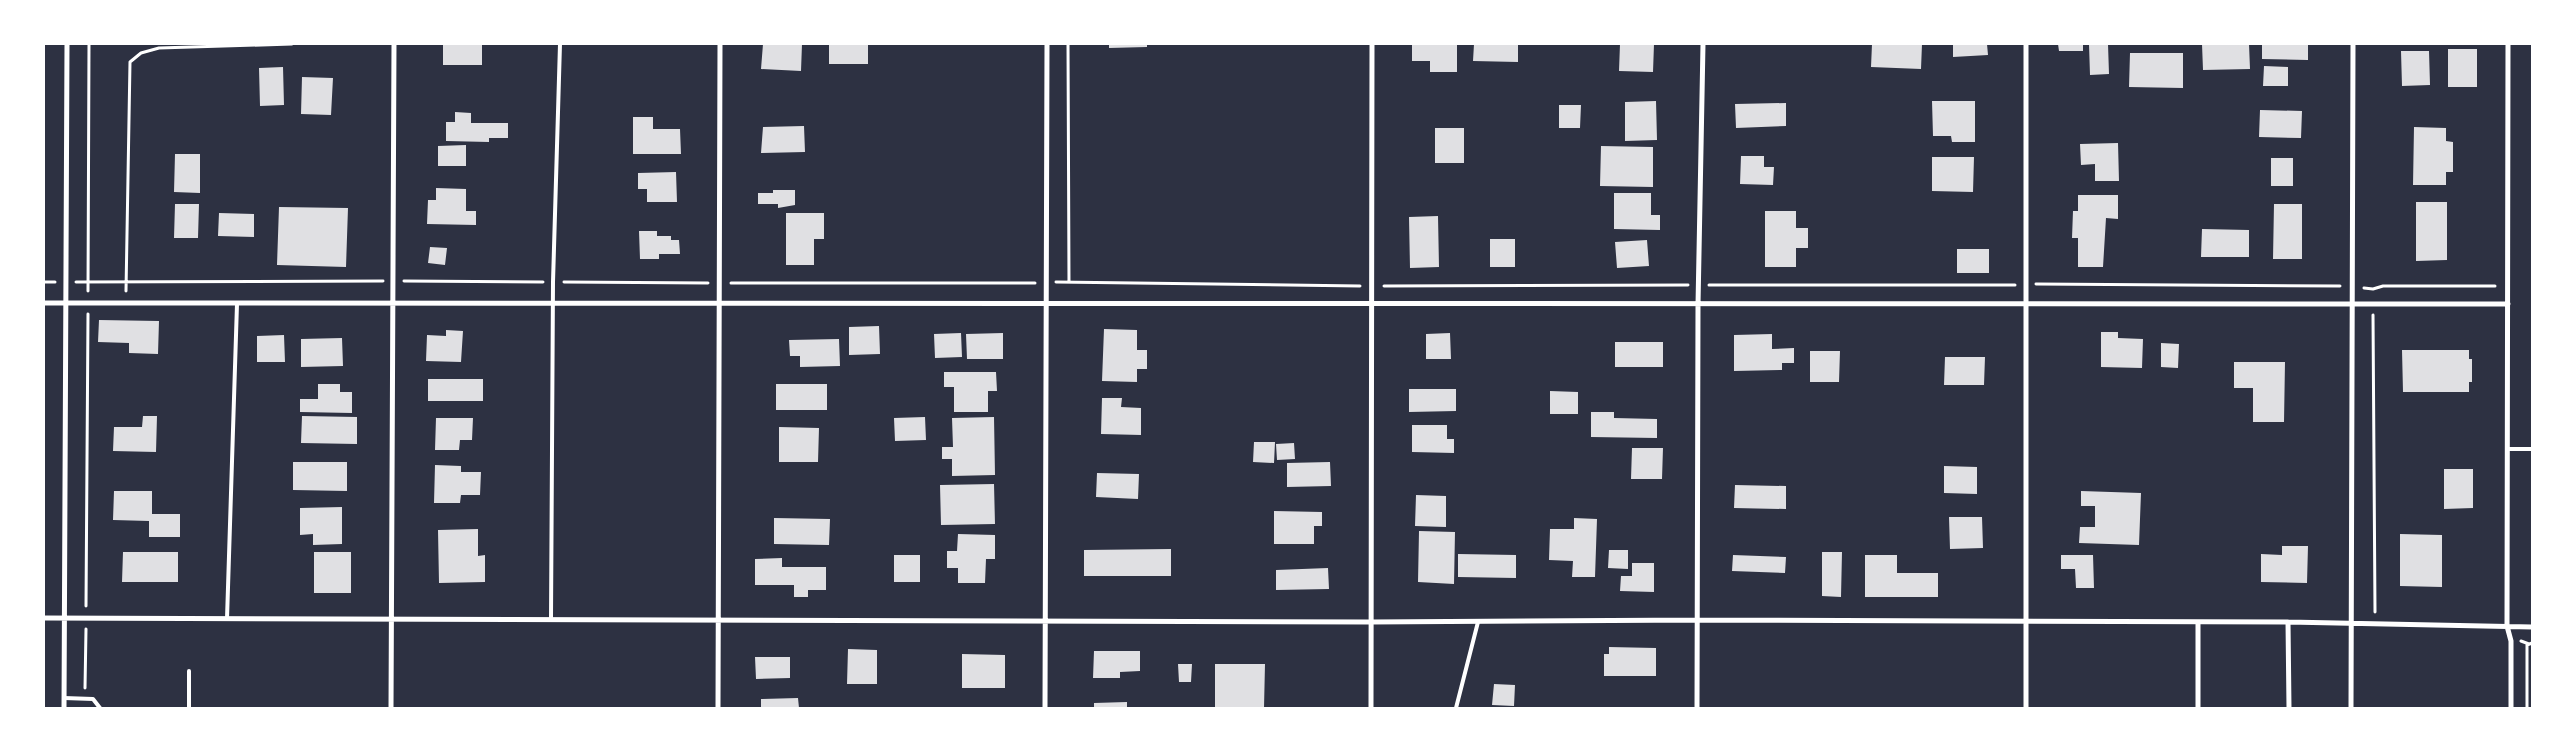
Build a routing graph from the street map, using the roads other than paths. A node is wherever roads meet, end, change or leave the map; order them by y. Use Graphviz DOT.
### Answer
graph roads {
  1 [pos="68,44"];
  2 [pos="394,44"];
  3 [pos="560,44"];
  4 [pos="720,44"];
  5 [pos="1047,44"];
  6 [pos="1372,44"];
  7 [pos="1703,44"];
  8 [pos="2026,44"];
  9 [pos="2354,44"];
  10 [pos="2508,44"];
  11 [pos="1047,302"];
  12 [pos="44,303"];
  13 [pos="67,303"];
  14 [pos="1372,303"];
  15 [pos="2026,303"];
  16 [pos="237,304"];
  17 [pos="393,304"];
  18 [pos="2353,304"];
  19 [pos="2508,304"];
  20 [pos="554,305"];
  21 [pos="719,305"];
  22 [pos="1698,305"];
  23 [pos="2508,449"];
  24 [pos="2532,450"];
  25 [pos="44,618"];
  26 [pos="63,618"];
  27 [pos="227,619"];
  28 [pos="392,619"];
  29 [pos="551,620"];
  30 [pos="718,620"];
  31 [pos="1045,620"];
  32 [pos="1698,620"];
  33 [pos="1371,622"];
  34 [pos="1478,622"];
  35 [pos="2025,622"];
  36 [pos="2198,622"];
  37 [pos="2288,622"];
  38 [pos="2350,624"];
  39 [pos="2507,626"];
  40 [pos="2532,627"];
  41 [pos="189,671"];
  42 [pos="64,698"];
  43 [pos="64,708"];
  44 [pos="100,708"];
  45 [pos="189,708"];
  46 [pos="392,708"];
  47 [pos="718,708"];
  48 [pos="1045,708"];
  49 [pos="1371,708"];
  50 [pos="1456,708"];
  51 [pos="1697,708"];
  52 [pos="2026,708"];
  53 [pos="2198,708"];
  54 [pos="2289,708"];
  55 [pos="2350,708"];
  56 [pos="2511,708"];
  1 -- 13 [label="street"];
  2 -- 17 [label="street"];
  3 -- 20 [label="lane"];
  4 -- 21 [label="street"];
  5 -- 11 [label="street"];
  6 -- 14 [label="street"];
  7 -- 22 [label="street"];
  8 -- 15 [label="street"];
  9 -- 18 [label="street"];
  10 -- 19 [label="street"];
  11 -- 14 [label="street"];
  11 -- 21 [label="street"];
  11 -- 31 [label="street"];
  12 -- 13 [label="street"];
  13 -- 16 [label="street"];
  13 -- 26 [label="street"];
  14 -- 22 [label="street"];
  14 -- 33 [label="street"];
  15 -- 18 [label="street"];
  15 -- 22 [label="street"];
  15 -- 35 [label="street"];
  16 -- 17 [label="street"];
  16 -- 27 [label="lane"];
  17 -- 20 [label="street"];
  17 -- 28 [label="street"];
  18 -- 19 [label="street"];
  18 -- 38 [label="street"];
  19 -- 23 [label="street"];
  20 -- 21 [label="street"];
  20 -- 29 [label="lane"];
  21 -- 30 [label="street"];
  22 -- 32 [label="street"];
  23 -- 24 [label="lane"];
  23 -- 39 [label="street"];
  25 -- 26 [label="street"];
  26 -- 27 [label="street"];
  26 -- 42 [label="street"];
  27 -- 28 [label="street"];
  28 -- 29 [label="street"];
  28 -- 46 [label="street"];
  29 -- 30 [label="street"];
  30 -- 31 [label="street"];
  30 -- 47 [label="street"];
  31 -- 33 [label="street"];
  31 -- 48 [label="street"];
  32 -- 34 [label="street"];
  32 -- 35 [label="street"];
  32 -- 51 [label="street"];
  33 -- 34 [label="street"];
  33 -- 49 [label="street"];
  34 -- 50 [label="lane"];
  35 -- 36 [label="street"];
  35 -- 52 [label="street"];
  36 -- 37 [label="street"];
  36 -- 53 [label="street"];
  37 -- 38 [label="street"];
  37 -- 54 [label="street"];
  38 -- 39 [label="street"];
  38 -- 55 [label="street"];
  39 -- 40 [label="street"];
  39 -- 56 [label="street"];
  41 -- 45 [label="lane"];
  42 -- 43 [label="street"];
  42 -- 44 [label="lane"];
}
